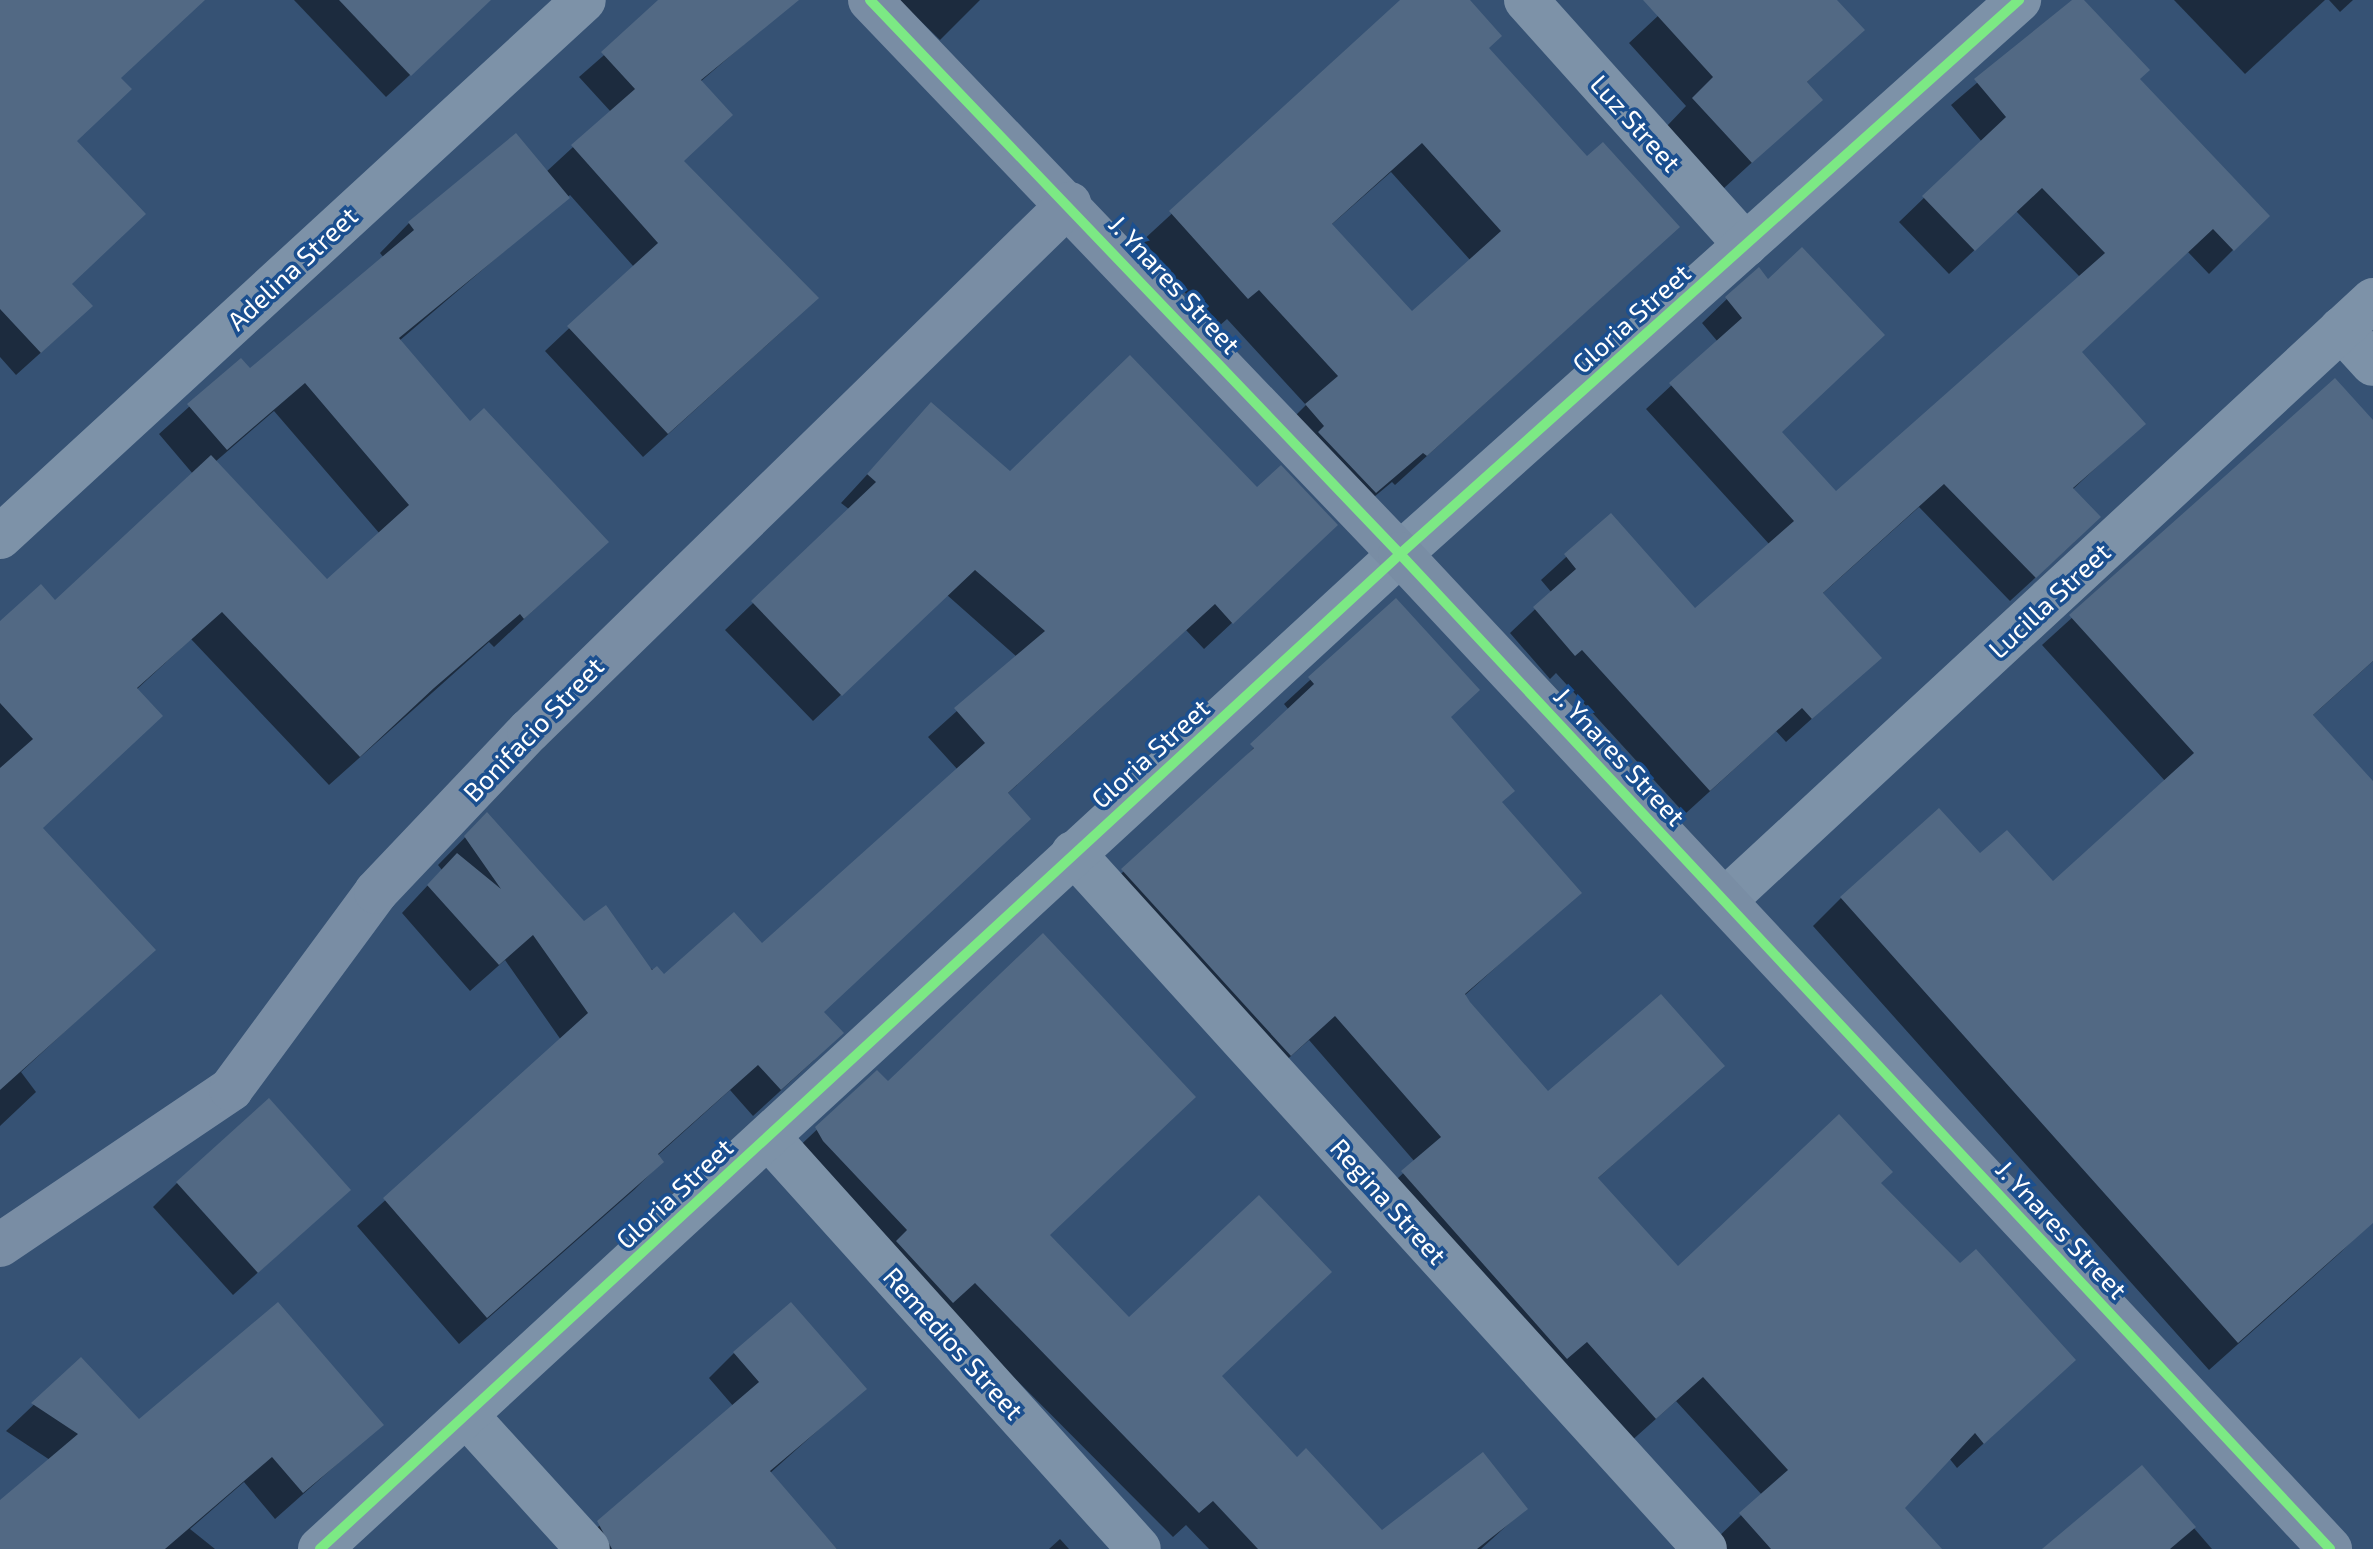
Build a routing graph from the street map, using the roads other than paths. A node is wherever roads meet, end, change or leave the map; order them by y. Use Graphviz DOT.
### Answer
graph roads {
  1 [pos="584,0"];
  2 [pos="870,0"];
  3 [pos="1526,0"];
  4 [pos="2019,0"];
  5 [pos="1069,204"];
  6 [pos="1746,245"];
  7 [pos="2373,300"];
  8 [pos="2341,329"];
  9 [pos="2373,364"];
  10 [pos="0,537"];
  11 [pos="1400,554"];
  12 [pos="1073,853"];
  13 [pos="1725,900"];
  14 [pos="768,1137"];
  15 [pos="0,1245"];
  16 [pos="466,1415"];
  17 [pos="320,1549"];
  18 [pos="588,1549"];
  19 [pos="1139,1549"];
  20 [pos="1705,1549"];
  21 [pos="2330,1549"];
  1 -- 10 [label="street, Adelina Street"];
  2 -- 5 [label="street, J. Ynares Street"];
  3 -- 6 [label="street, Luz Street"];
  4 -- 6 [label="street, Gloria Street"];
  5 -- 11 [label="street, J. Ynares Street"];
  5 -- 15 [label="street, Bonifacio Street"];
  6 -- 11 [label="street, Gloria Street"];
  7 -- 8 [label="street, Lucilla Street"];
  8 -- 9 [label="street"];
  8 -- 13 [label="street, Lucilla Street"];
  11 -- 12 [label="street, Gloria Street"];
  11 -- 13 [label="street, J. Ynares Street"];
  12 -- 14 [label="street, Gloria Street"];
  12 -- 20 [label="street, Regina Street"];
  13 -- 21 [label="street, J. Ynares Street"];
  14 -- 16 [label="street, Gloria Street"];
  14 -- 19 [label="street, Remedios Street"];
  16 -- 17 [label="street, Gloria Street"];
  16 -- 18 [label="street"];
}
